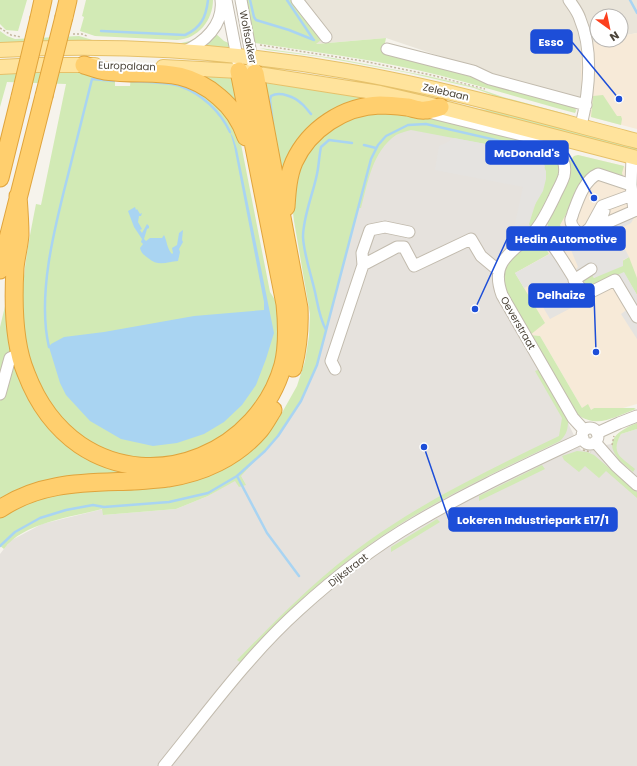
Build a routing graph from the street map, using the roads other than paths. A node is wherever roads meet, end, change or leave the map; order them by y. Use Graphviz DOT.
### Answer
graph roads {
  1 [pos="43,0"];
  2 [pos="68,0"];
  3 [pos="222,0"];
  4 [pos="226,0"];
  5 [pos="241,0"];
  6 [pos="297,0"];
  7 [pos="569,0"];
  8 [pos="326,37"];
  9 [pos="387,49"];
  10 [pos="0,50"];
  11 [pos="182,52"];
  12 [pos="246,64"];
  13 [pos="84,65"];
  14 [pos="0,67"];
  15 [pos="586,105"];
  16 [pos="432,109"];
  17 [pos="581,126"];
  18 [pos="637,140"];
  19 [pos="634,157"];
  20 [pos="0,178"];
  21 [pos="632,190"];
  22 [pos="18,196"];
  23 [pos="611,203"];
  24 [pos="537,228"];
  25 [pos="409,232"];
  26 [pos="363,265"];
  27 [pos="591,268"];
  28 [pos="0,270"];
  29 [pos="499,271"];
  30 [pos="574,280"];
  31 [pos="285,304"];
  32 [pos="637,317"];
  33 [pos="299,335"];
  34 [pos="19,354"];
  35 [pos="335,369"];
  36 [pos="0,394"];
  37 [pos="637,416"];
  38 [pos="583,434"];
  39 [pos="596,438"];
  40 [pos="637,485"];
  41 [pos="0,509"];
  42 [pos="164,766"];
  1 -- 20 [label="highway, bridge"];
  2 -- 22 [label="highway, bridge"];
  3 -- 11 [label="street"];
  4 -- 12 [label="street, Wolfsakker"];
  5 -- 12 [label="street, Wolfsakker"];
  6 -- 8 [label="street"];
  7 -- 15 [label="street"];
  9 -- 15 [label="street"];
  10 -- 11 [label="main road, Europalaan"];
  11 -- 12 [label="main road, Europalaan"];
  12 -- 13 [label="main road, Europalaan"];
  12 -- 16 [label="main road, Zelebaan"];
  12 -- 17 [label="main road, Zelebaan"];
  12 -- 31 [label="highway"];
  12 -- 33 [label="highway"];
  13 -- 14 [label="main road, Europalaan"];
  13 -- 31 [label="highway"];
  15 -- 17 [label="street"];
  16 -- 19 [label="main road, Zelebaan"];
  16 -- 24 [label="street"];
  16 -- 33 [label="highway"];
  17 -- 18 [label="main road, Zelebaan"];
  19 -- 21 [label="street"];
  21 -- 23 [label="street"];
  21 -- 23 [label="street"];
  21 -- 23 [label="street"];
  22 -- 28 [label="highway"];
  22 -- 34 [label="highway"];
  24 -- 29 [label="street"];
  24 -- 30 [label="street"];
  25 -- 26 [label="street"];
  26 -- 29 [label="street"];
  26 -- 35 [label="street"];
  27 -- 30 [label="street"];
  29 -- 38 [label="street, Oeverstraat"];
  30 -- 32 [label="street"];
  31 -- 34 [label="highway"];
  33 -- 41 [label="highway"];
  34 -- 36 [label="street"];
  37 -- 39 [label="street"];
  38 -- 39 [label="street"];
  38 -- 42 [label="street, Dijkstraat"];
  39 -- 40 [label="street"];
}
